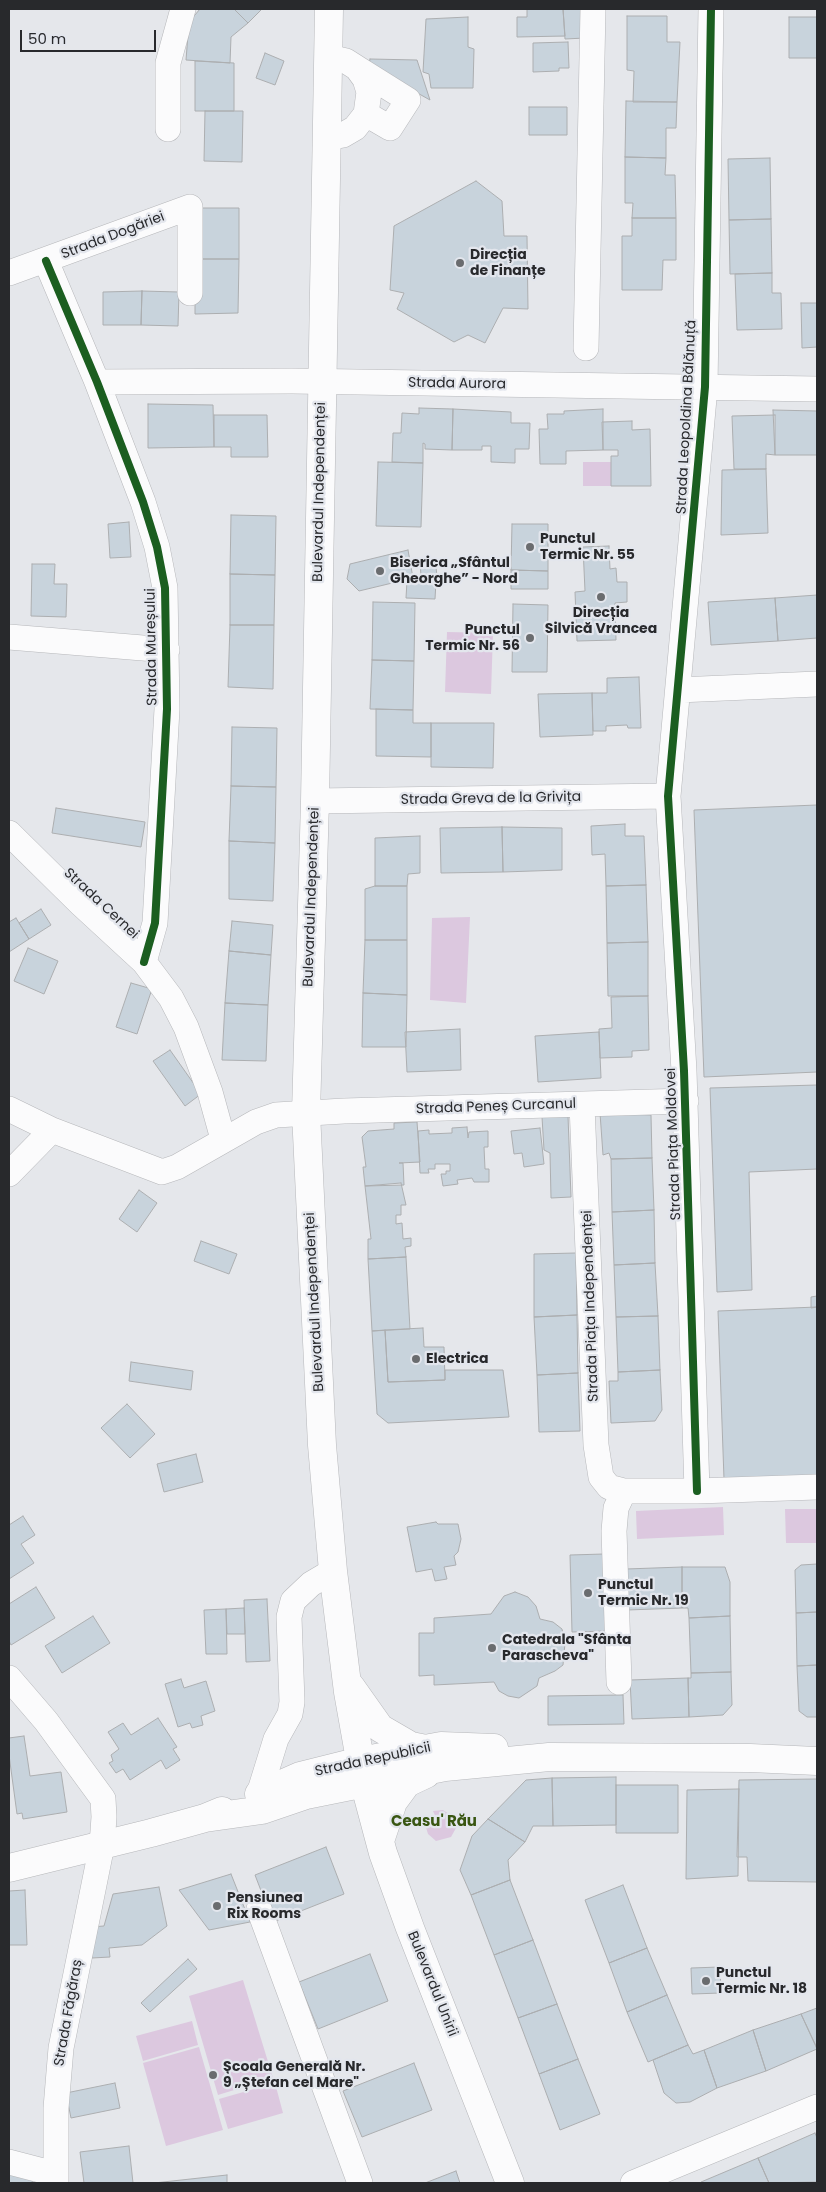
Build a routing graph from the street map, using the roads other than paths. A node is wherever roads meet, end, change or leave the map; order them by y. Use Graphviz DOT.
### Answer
graph roads {
  1 [pos="183,9"];
  2 [pos="329,9"];
  3 [pos="593,9"];
  4 [pos="711,9"];
  5 [pos="328,57"];
  6 [pos="357,68"];
  7 [pos="370,116"];
  8 [pos="168,129"];
  9 [pos="327,138"];
  10 [pos="46,261"];
  11 [pos="9,274"];
  12 [pos="190,293"];
  13 [pos="586,348"];
  14 [pos="97,382"];
  15 [pos="322,382"];
  16 [pos="704,387"];
  17 [pos="817,389"];
  18 [pos="9,637"];
  19 [pos="167,650"];
  20 [pos="817,684"];
  21 [pos="678,690"];
  22 [pos="668,796"];
  23 [pos="314,801"];
  24 [pos="9,833"];
  25 [pos="144,962"];
  26 [pos="686,1101"];
  27 [pos="582,1105"];
  28 [pos="9,1110"];
  29 [pos="306,1114"];
  30 [pos="52,1130"];
  31 [pos="223,1139"];
  32 [pos="9,1174"];
  33 [pos="817,1487"];
  34 [pos="624,1491"];
  35 [pos="697,1491"];
  36 [pos="333,1570"];
  37 [pos="347,1680"];
  38 [pos="10,1681"];
  39 [pos="619,1682"];
  40 [pos="433,1759"];
  41 [pos="817,1761"];
  42 [pos="362,1772"];
  43 [pos="259,1794"];
  44 [pos="205,1818"];
  45 [pos="380,1841"];
  46 [pos="102,1845"];
  47 [pos="9,1868"];
  48 [pos="259,1909"];
  49 [pos="817,2107"];
  50 [pos="9,2162"];
  51 [pos="55,2179"];
  52 [pos="637,2182"];
  53 [pos="360,2183"];
  54 [pos="510,2183"];
  1 -- 8 [label="street"];
  2 -- 5 [label="main road, Bulevardul Independenței"];
  3 -- 13 [label="street"];
  4 -- 16 [label="street, Strada Leopoldina Bălănuță"];
  5 -- 6 [label="street"];
  5 -- 9 [label="main road, Bulevardul Independenței"];
  6 -- 7 [label="street"];
  6 -- 7 [label="street"];
  7 -- 9 [label="street"];
  9 -- 15 [label="main road, Bulevardul Independenței"];
  10 -- 11 [label="street, Strada Dogăriei"];
  10 -- 12 [label="street, Strada Dogăriei"];
  10 -- 14 [label="street, Strada Mureșului"];
  14 -- 15 [label="street, Strada Aurora"];
  14 -- 19 [label="street, Strada Mureșului"];
  15 -- 16 [label="street, Strada Aurora"];
  15 -- 23 [label="main road, Bulevardul Independenței"];
  16 -- 17 [label="street, Strada Aurora"];
  16 -- 21 [label="street, Strada Leopoldina Bălănuță"];
  18 -- 19 [label="street"];
  19 -- 25 [label="street, Strada Mureșului"];
  20 -- 21 [label="street"];
  21 -- 22 [label="street, Strada Leopoldina Bălănuță"];
  22 -- 23 [label="street, Strada Greva de la Grivița"];
  22 -- 26 [label="street, Strada Piața Moldovei"];
  23 -- 29 [label="main road, Bulevardul Independenței"];
  24 -- 25 [label="street, Strada Cernei"];
  25 -- 31 [label="street, Strada Cernei"];
  26 -- 27 [label="street, Strada Peneș Curcanul"];
  26 -- 35 [label="street, Strada Piața Moldovei"];
  27 -- 29 [label="street, Strada Peneș Curcanul"];
  27 -- 34 [label="street, Strada Piața Independenței"];
  28 -- 30 [label="street"];
  29 -- 31 [label="street"];
  29 -- 36 [label="main road, Bulevardul Independenței"];
  30 -- 31 [label="street"];
  30 -- 32 [label="street"];
  33 -- 35 [label="street"];
  34 -- 35 [label="street"];
  34 -- 39 [label="street"];
  36 -- 37 [label="main road, Bulevardul Independenței"];
  36 -- 43 [label="street"];
  37 -- 40 [label="main road"];
  37 -- 42 [label="main road, Bulevardul Independenței"];
  38 -- 46 [label="street, Strada Făgăraș"];
  40 -- 41 [label="main road, Strada Republicii"];
  40 -- 42 [label="main road, Strada Republicii"];
  40 -- 45 [label="main road"];
  42 -- 43 [label="main road, Strada Republicii"];
  42 -- 44 [label="main road, Strada Republicii"];
  42 -- 45 [label="main road, Bulevardul Unirii"];
  43 -- 44 [label="main road, Strada Republicii"];
  44 -- 46 [label="main road, Strada Republicii"];
  45 -- 54 [label="main road, Bulevardul Unirii"];
  46 -- 47 [label="main road, Strada Republicii"];
  46 -- 51 [label="street, Strada Făgăraș"];
  48 -- 53 [label="street"];
  49 -- 52 [label="street"];
  50 -- 51 [label="street"];
}
